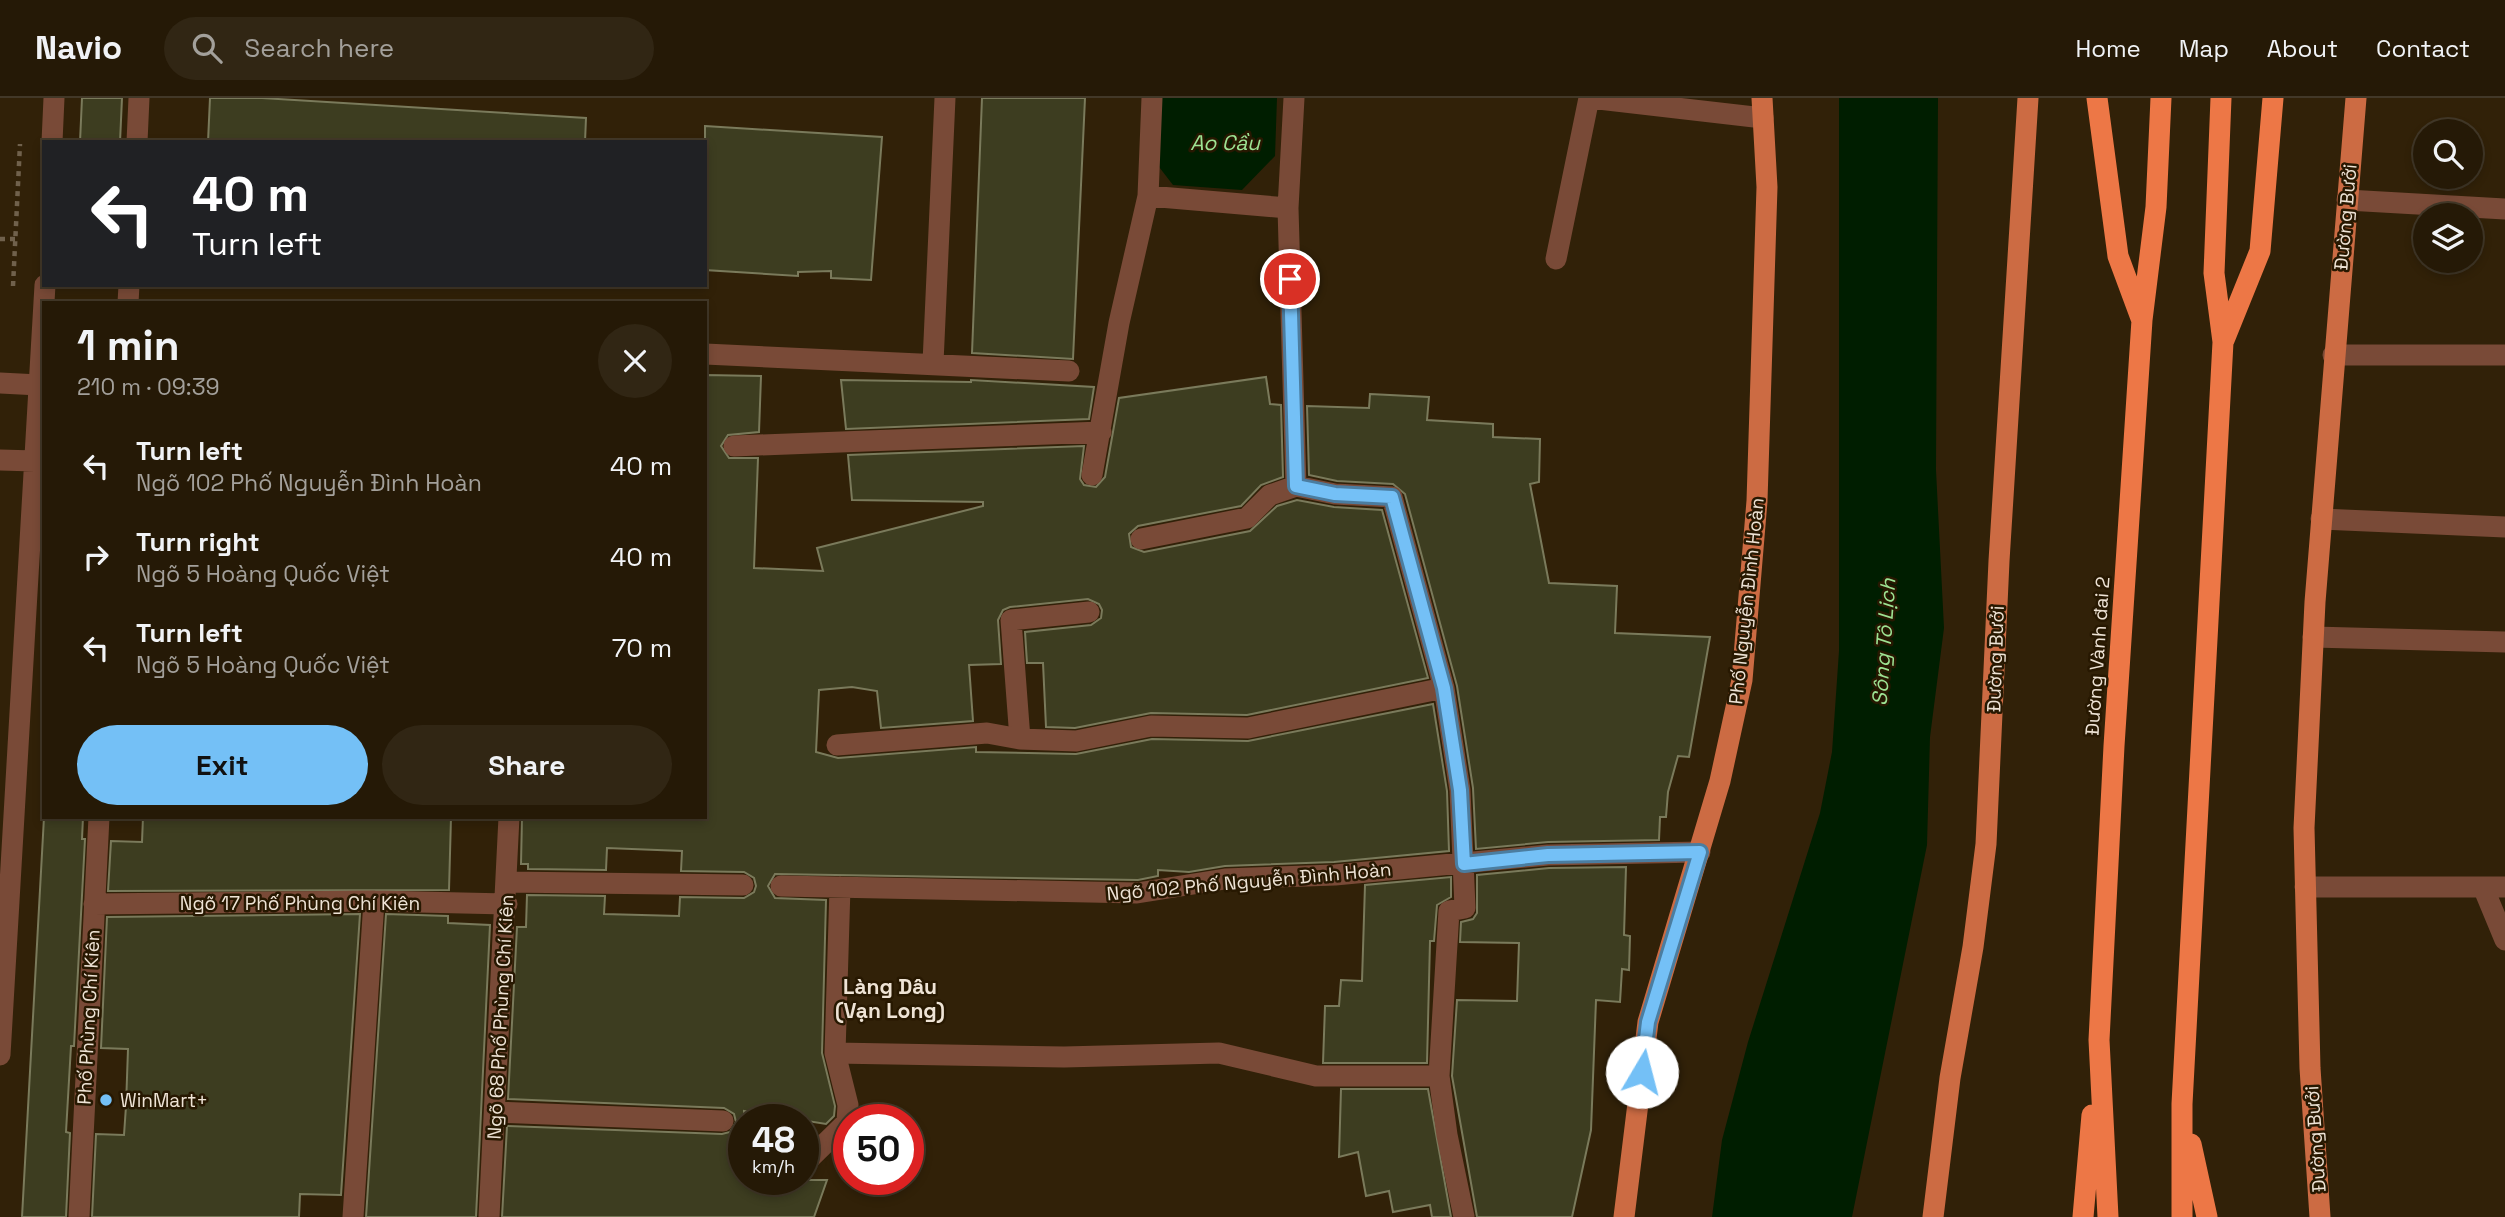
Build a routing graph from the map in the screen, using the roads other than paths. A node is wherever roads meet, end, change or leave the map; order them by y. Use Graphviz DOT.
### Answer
graph roads {
  1 [pos="54,98"];
  2 [pos="139,98"];
  3 [pos="945,98"];
  4 [pos="1152,98"];
  5 [pos="1294,98"];
  6 [pos="1589,98"];
  7 [pos="2028,98"];
  8 [pos="2097,98"];
  9 [pos="2161,98"];
  10 [pos="2221,98"];
  11 [pos="2273,98"];
  12 [pos="2356,98"];
  13 [pos="1616,100"];
  14 [pos="1762,108"];
  15 [pos="52,140"];
  16 [pos="137,140"];
  17 [pos="1148,196"];
  18 [pos="2347,200"];
  19 [pos="1288,208"];
  20 [pos="2505,209"];
  21 [pos="1556,258"];
  22 [pos="2142,320"];
  23 [pos="42,325"];
  24 [pos="2223,342"];
  25 [pos="707,354"];
  26 [pos="2333,355"];
  27 [pos="2505,355"];
  28 [pos="933,363"];
  29 [pos="1069,371"];
  30 [pos="0,383"];
  31 [pos="39,385"];
  32 [pos="1101,432"];
  33 [pos="734,446"];
  34 [pos="0,460"];
  35 [pos="35,461"];
  36 [pos="1093,475"];
  37 [pos="1296,486"];
  38 [pos="2321,519"];
  39 [pos="2505,527"];
  40 [pos="1141,539"];
  41 [pos="1089,612"];
  42 [pos="2313,637"];
  43 [pos="2505,642"];
  44 [pos="1444,688"];
  45 [pos="1020,739"];
  46 [pos="837,745"];
  47 [pos="99,819"];
  48 [pos="509,819"];
  49 [pos="6,845"];
  50 [pos="1700,852"];
  51 [pos="1464,864"];
  52 [pos="508,882"];
  53 [pos="743,885"];
  54 [pos="781,886"];
  55 [pos="840,887"];
  56 [pos="2305,887"];
  57 [pos="2483,887"];
  58 [pos="2505,887"];
  59 [pos="374,901"];
  60 [pos="94,904"];
  61 [pos="507,904"];
  62 [pos="2505,940"];
  63 [pos="2099,1040"];
  64 [pos="0,1042"];
  65 [pos="835,1053"];
  66 [pos="0,1055"];
  67 [pos="1439,1076"];
  68 [pos="2182,1104"];
  69 [pos="495,1112"];
  70 [pos="723,1121"];
  71 [pos="819,1149"];
  72 [pos="79,1217"];
  73 [pos="353,1217"];
  74 [pos="489,1217"];
  75 [pos="1464,1217"];
  76 [pos="1624,1217"];
  77 [pos="1933,1217"];
  78 [pos="2083,1217"];
  79 [pos="2108,1217"];
  80 [pos="2182,1217"];
  81 [pos="2207,1217"];
  82 [pos="2320,1217"];
  1 -- 15 [label="street"];
  2 -- 16 [label="street"];
  3 -- 28 [label="street"];
  4 -- 17 [label="street"];
  5 -- 19 [label="street"];
  6 -- 13 [label="street"];
  6 -- 21 [label="street"];
  7 -- 77 [label="main road, Đường Bưởi"];
  8 -- 22 [label="highway"];
  9 -- 22 [label="highway, Đường Vành đai 2"];
  10 -- 24 [label="highway"];
  11 -- 24 [label="highway"];
  12 -- 18 [label="main road, Đường Bưởi"];
  13 -- 14 [label="street"];
  14 -- 50 [label="main road, Phố Nguyễn Đình Hoàn"];
  17 -- 19 [label="street"];
  17 -- 32 [label="street"];
  18 -- 20 [label="street"];
  18 -- 26 [label="main road, Đường Bưởi"];
  19 -- 37 [label="street"];
  22 -- 63 [label="highway, Đường Vành đai 2"];
  23 -- 31 [label="street"];
  24 -- 68 [label="highway"];
  25 -- 28 [label="street"];
  26 -- 27 [label="street"];
  26 -- 38 [label="main road, Đường Bưởi"];
  28 -- 29 [label="street"];
  30 -- 31 [label="street"];
  31 -- 35 [label="street"];
  32 -- 33 [label="street"];
  32 -- 36 [label="street"];
  34 -- 35 [label="street"];
  35 -- 49 [label="street"];
  37 -- 40 [label="street"];
  37 -- 44 [label="street"];
  38 -- 39 [label="street"];
  38 -- 42 [label="main road, Đường Bưởi"];
  41 -- 45 [label="street"];
  42 -- 43 [label="street"];
  42 -- 56 [label="main road, Đường Bưởi"];
  44 -- 45 [label="street"];
  44 -- 51 [label="street"];
  45 -- 46 [label="street"];
  47 -- 60 [label="street, Phố Phùng Chí Kiên"];
  48 -- 52 [label="street, Ngõ 68 Phố Phùng Chí Kiên"];
  49 -- 64 [label="street"];
  50 -- 51 [label="street, Ngõ 102 Phố Nguyễn Đình Hoàn"];
  50 -- 76 [label="main road, Phố Nguyễn Đình Hoàn"];
  51 -- 55 [label="street, Ngõ 102 Phố Nguyễn Đình Hoàn"];
  51 -- 67 [label="street"];
  52 -- 53 [label="street"];
  52 -- 61 [label="street, Ngõ 68 Phố Phùng Chí Kiên"];
  54 -- 55 [label="street, Ngõ 102 Phố Nguyễn Đình Hoàn"];
  55 -- 65 [label="street"];
  56 -- 57 [label="street"];
  56 -- 82 [label="main road, Đường Bưởi"];
  57 -- 58 [label="street"];
  57 -- 62 [label="street"];
  59 -- 60 [label="street, Ngõ 17 Phố Phùng Chí Kiên"];
  59 -- 61 [label="street, Ngõ 17 Phố Phùng Chí Kiên"];
  59 -- 73 [label="street"];
  60 -- 72 [label="street, Phố Phùng Chí Kiên"];
  61 -- 69 [label="street, Ngõ 68 Phố Phùng Chí Kiên"];
  63 -- 78 [label="highway"];
  63 -- 79 [label="highway, Đường Vành đai 2"];
  64 -- 66 [label="street"];
  65 -- 67 [label="street"];
  65 -- 71 [label="street"];
  67 -- 75 [label="street"];
  68 -- 80 [label="highway"];
  68 -- 81 [label="highway"];
  69 -- 70 [label="street"];
  69 -- 74 [label="street, Ngõ 68 Phố Phùng Chí Kiên"];
}
